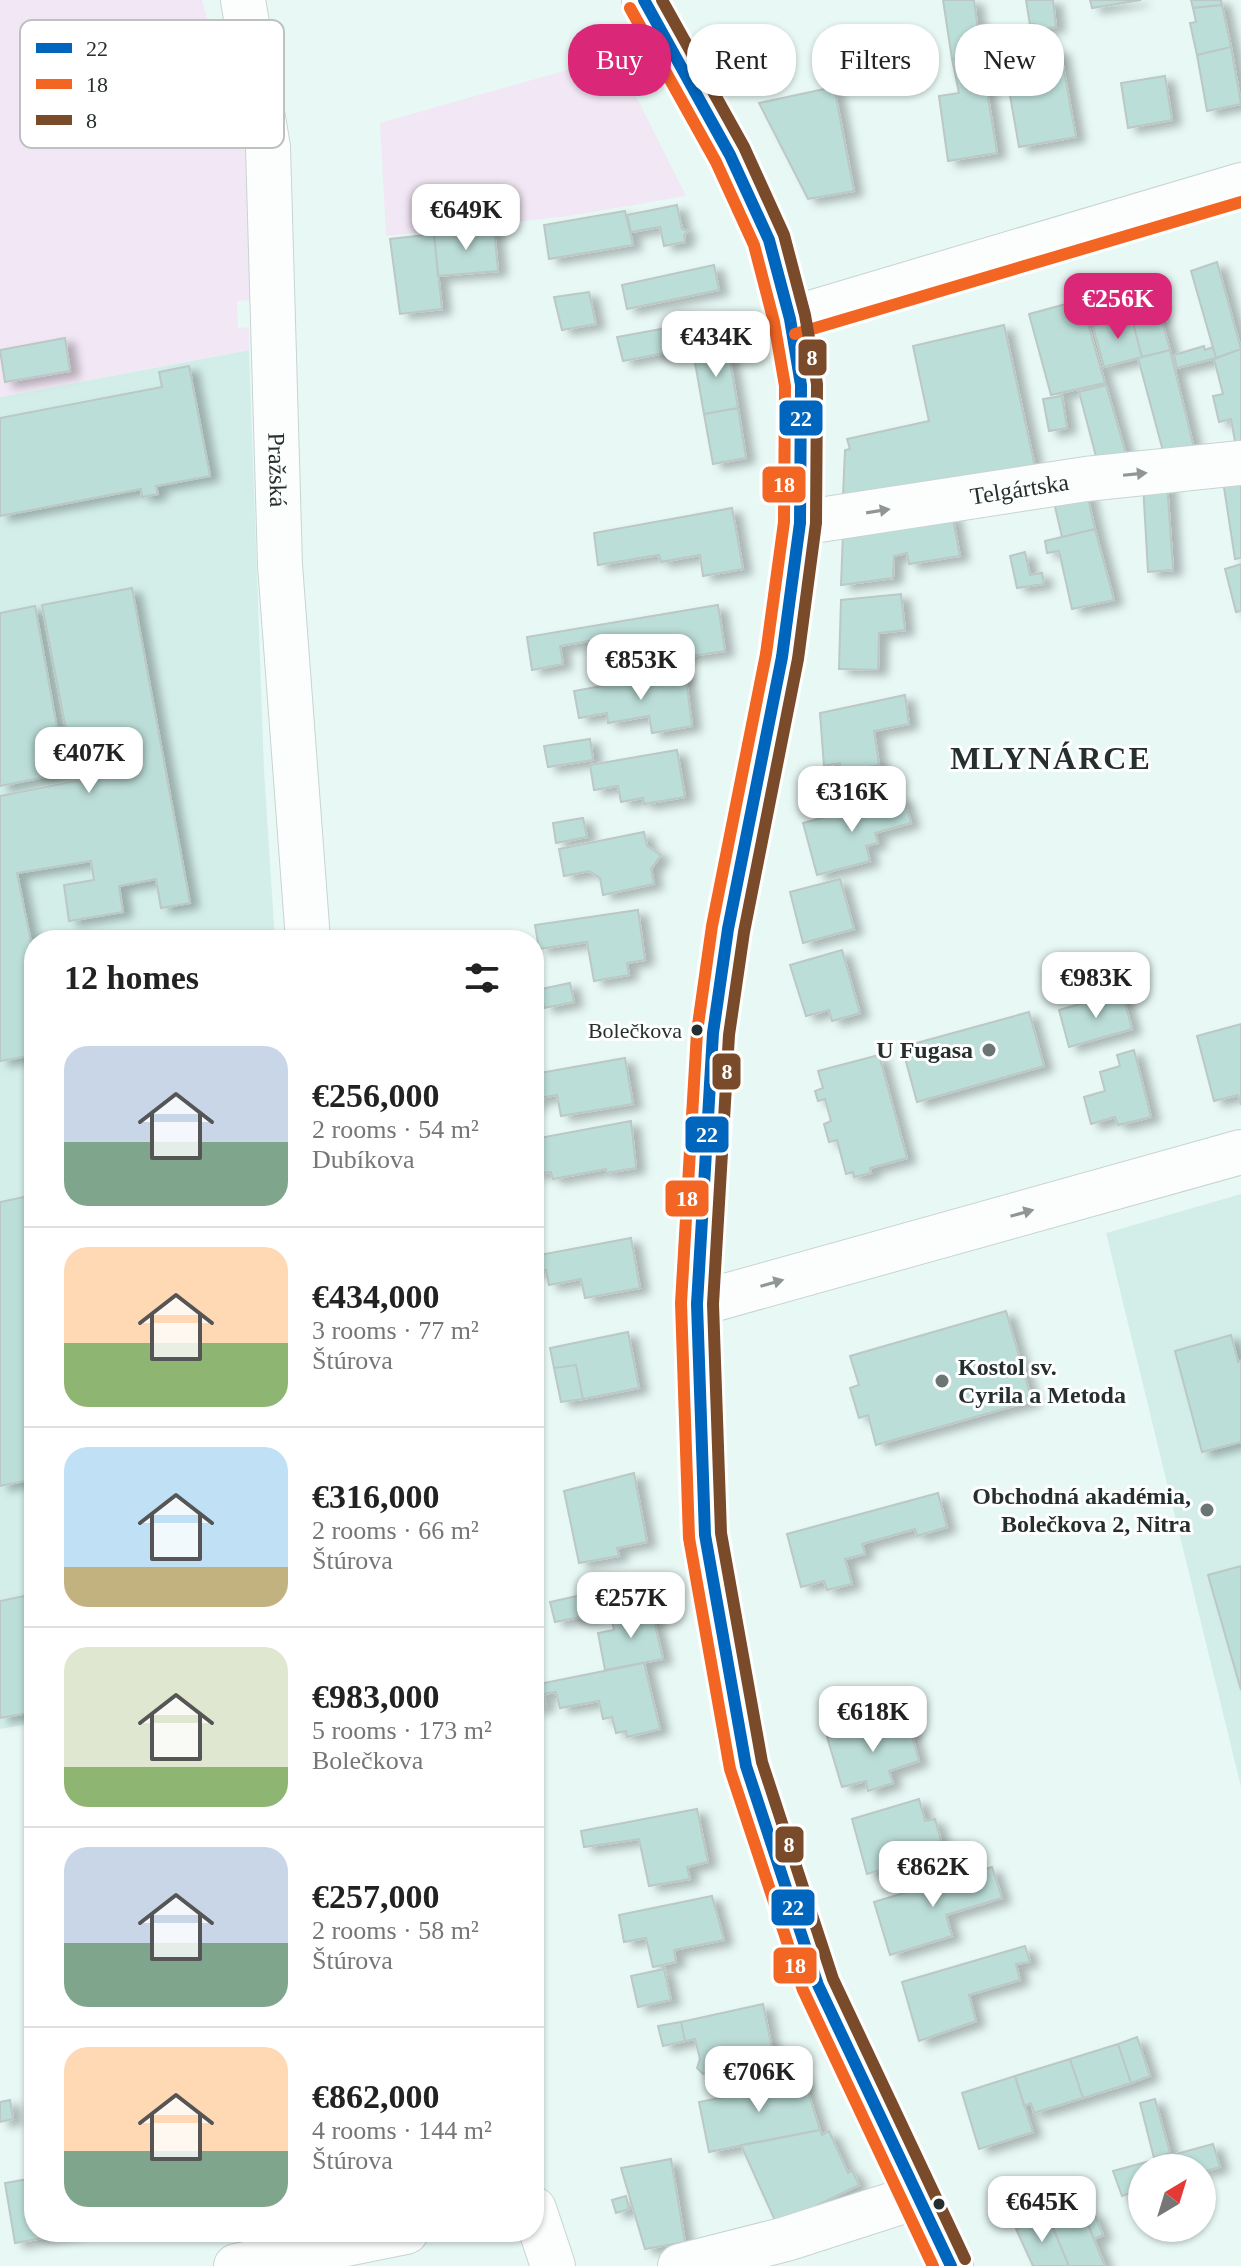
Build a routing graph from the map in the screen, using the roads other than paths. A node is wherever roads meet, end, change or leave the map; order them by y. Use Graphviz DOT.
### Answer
graph roads {
  1 [pos="243,0"];
  2 [pos="644,0"];
  3 [pos="246,20"];
  4 [pos="268,148"];
  5 [pos="1241,185"];
  6 [pos="790,319"];
  7 [pos="1241,463"];
  8 [pos="800,523"];
  9 [pos="307,930"];
  10 [pos="1241,1152"];
  11 [pos="697,1304"];
  12 [pos="916,2197"];
  13 [pos="544,2239"];
  14 [pos="356,2242"];
  15 [pos="236,2266"];
  16 [pos="553,2266"];
  17 [pos="680,2266"];
  18 [pos="951,2266"];
  1 -- 3 [label="street, Pražská"];
  2 -- 6 [label="street"];
  4 -- 9 [label="street, Pražská"];
  5 -- 6 [label="street"];
  6 -- 8 [label="street"];
  8 -- 7 [label="street, Telgártska, one-way"];
  8 -- 11 [label="street"];
  11 -- 10 [label="street, one-way"];
  11 -- 12 [label="street"];
  12 -- 17 [label="street"];
  12 -- 18 [label="street"];
  13 -- 16 [label="street"];
  14 -- 15 [label="street"];
}
